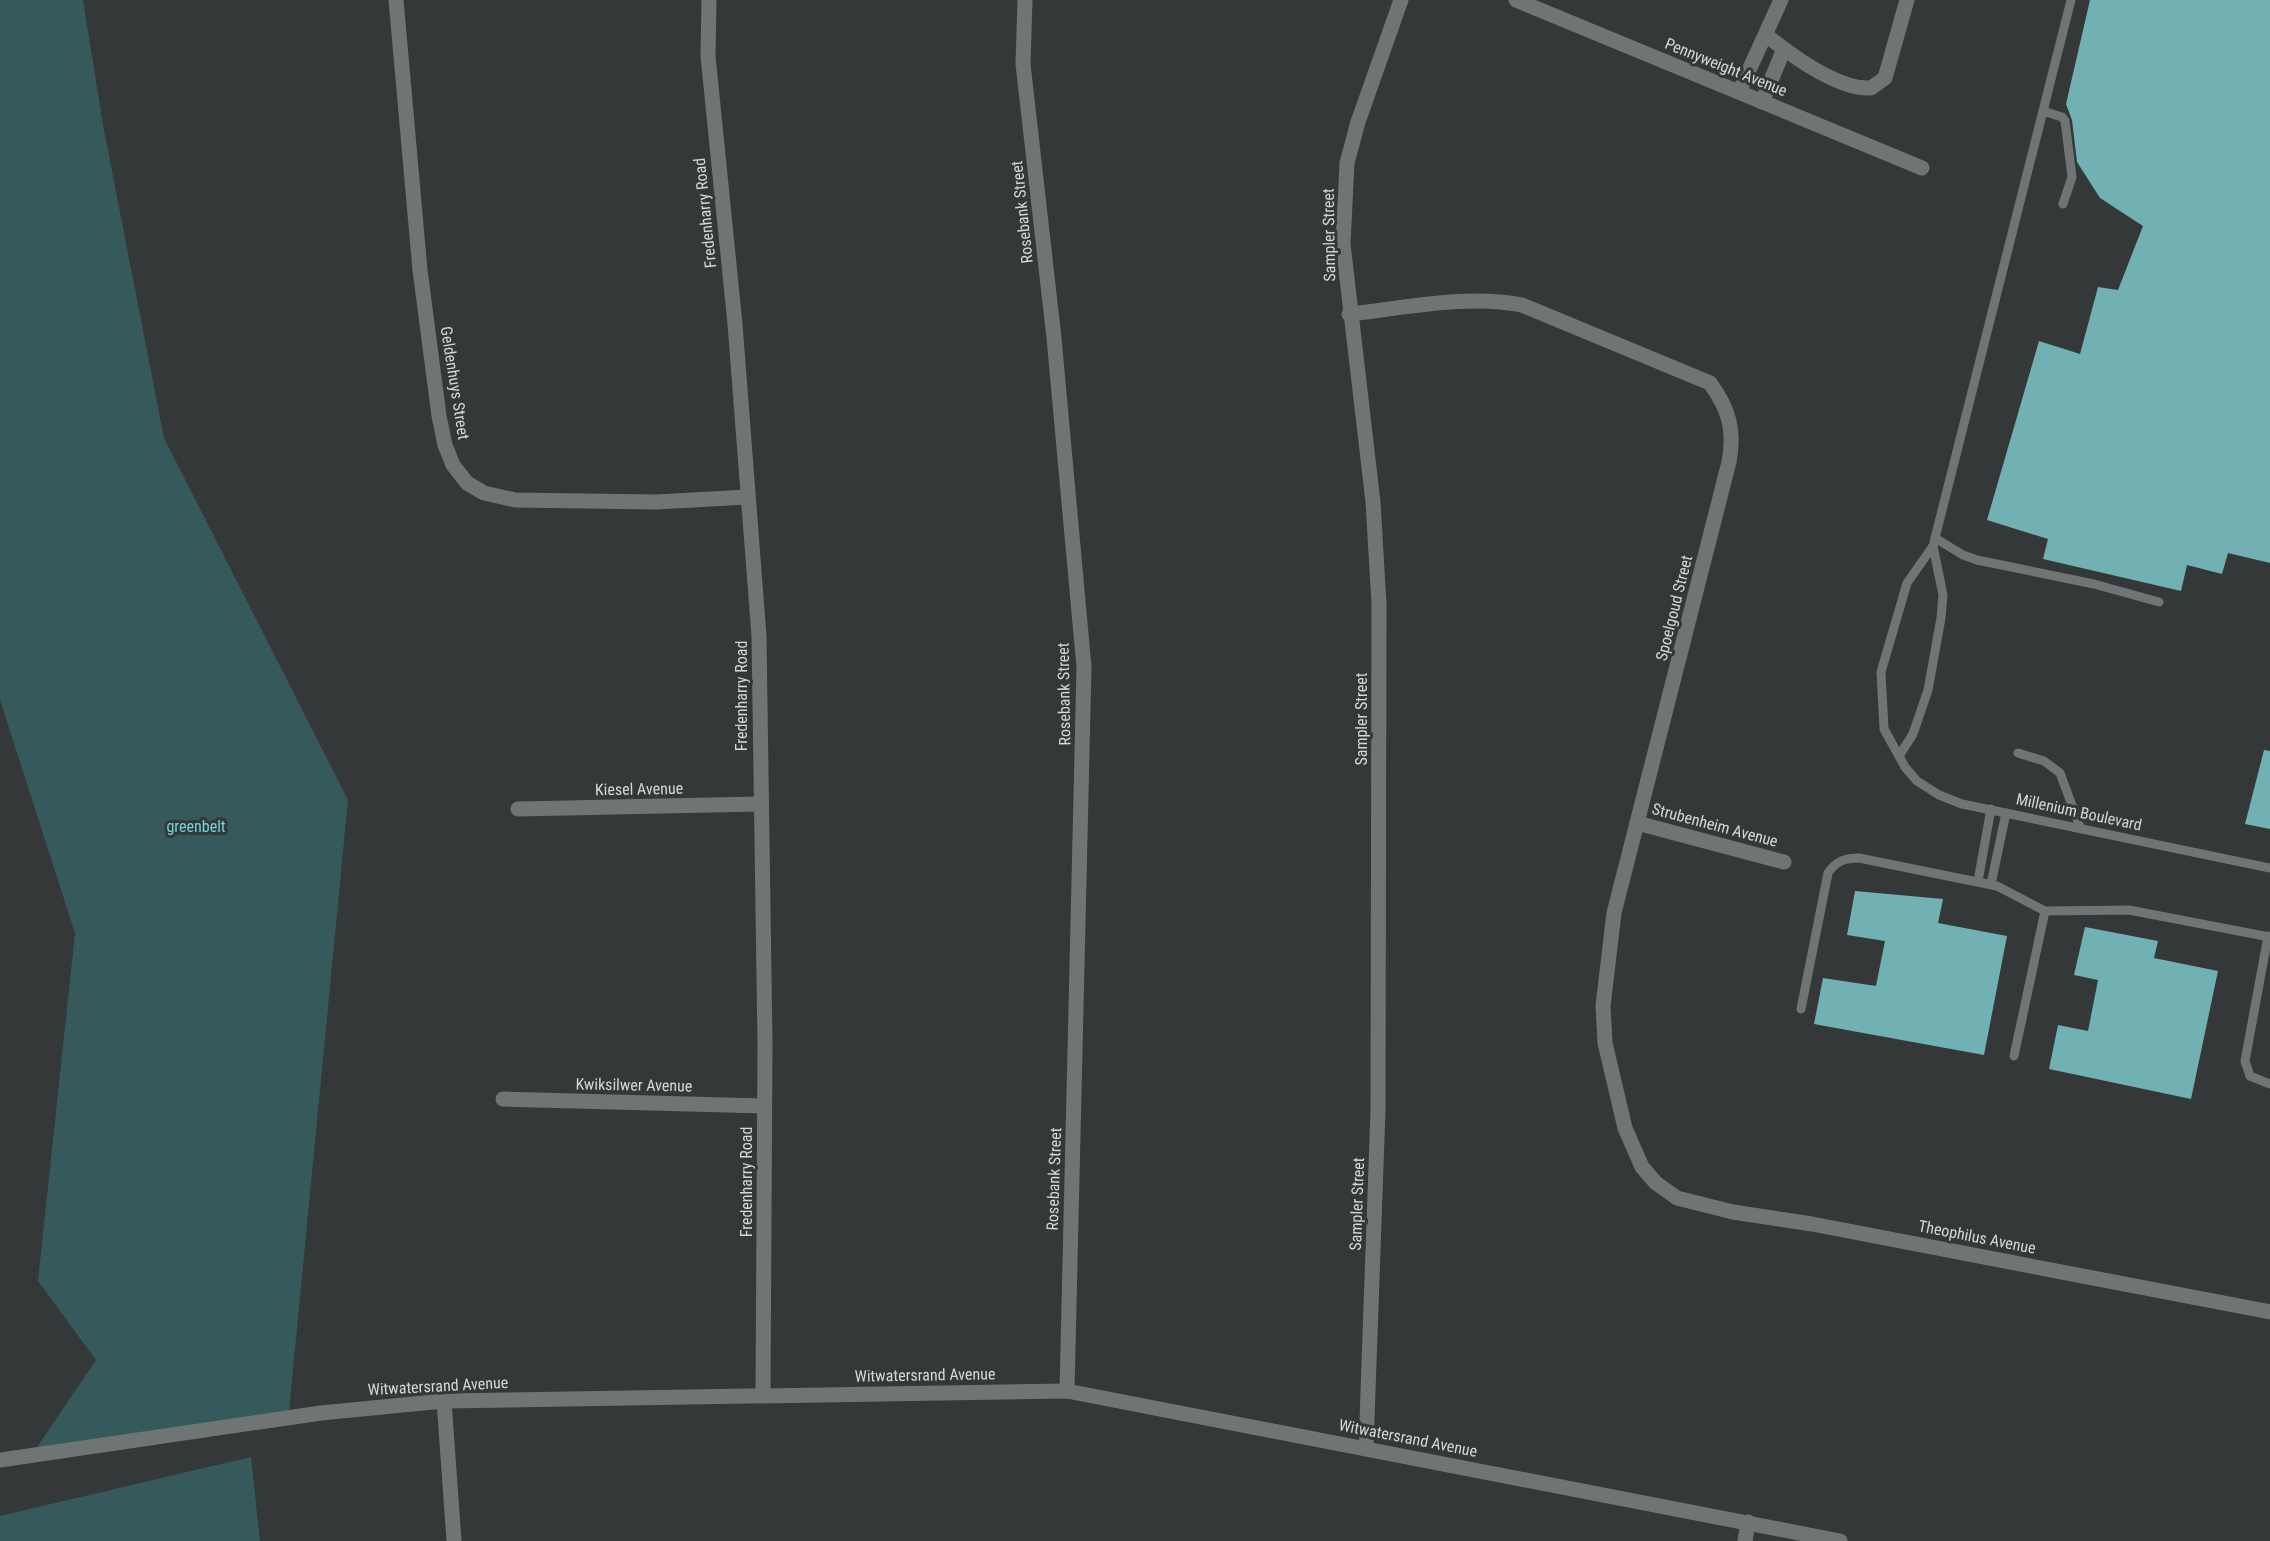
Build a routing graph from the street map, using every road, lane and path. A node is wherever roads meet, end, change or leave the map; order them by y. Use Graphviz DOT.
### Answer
graph roads {
  1 [pos="396,0"];
  2 [pos="709,0"];
  3 [pos="1025,0"];
  4 [pos="1401,0"];
  5 [pos="1516,0"];
  6 [pos="1781,0"];
  7 [pos="1907,0"];
  8 [pos="2071,0"];
  9 [pos="1766,35"];
  10 [pos="1784,49"];
  11 [pos="1739,92"];
  12 [pos="1762,102"];
  13 [pos="2043,111"];
  14 [pos="1922,168"];
  15 [pos="2063,204"];
  16 [pos="1349,314"];
  17 [pos="747,497"];
  18 [pos="1934,542"];
  19 [pos="2159,602"];
  20 [pos="2018,753"];
  21 [pos="1899,756"];
  22 [pos="760,804"];
  23 [pos="518,809"];
  24 [pos="1991,809"];
  25 [pos="2006,813"];
  26 [pos="1637,823"];
  27 [pos="2080,827"];
  28 [pos="1784,862"];
  29 [pos="2270,868"];
  30 [pos="1978,881"];
  31 [pos="1991,884"];
  32 [pos="2045,911"];
  33 [pos="2269,936"];
  34 [pos="1801,1009"];
  35 [pos="2014,1056"];
  36 [pos="2270,1084"];
  37 [pos="503,1100"];
  38 [pos="764,1106"];
  39 [pos="1677,1198"];
  40 [pos="2270,1312"];
  41 [pos="1067,1391"];
  42 [pos="762,1394"];
  43 [pos="444,1401"];
  44 [pos="1366,1448"];
  45 [pos="0,1460"];
  46 [pos="1748,1522"];
  47 [pos="454,1541"];
  48 [pos="1745,1541"];
  49 [pos="1840,1541"];
  1 -- 17 [label="street, Geldenhuys Street"];
  2 -- 17 [label="street, Fredenharry Road"];
  3 -- 41 [label="street, Rosebank Street"];
  4 -- 16 [label="street, Sampler Street"];
  5 -- 11 [label="street, Pennyweight Avenue"];
  6 -- 9 [label="street"];
  7 -- 10 [label="street"];
  8 -- 13 [label="lane"];
  9 -- 10 [label="street"];
  9 -- 11 [label="street"];
  10 -- 12 [label="street"];
  11 -- 12 [label="street, Pennyweight Avenue"];
  12 -- 14 [label="street, Pennyweight Avenue"];
  13 -- 15 [label="lane"];
  13 -- 18 [label="lane"];
  16 -- 26 [label="street, Spoelgoud Street"];
  16 -- 44 [label="street, Sampler Street"];
  17 -- 22 [label="street, Fredenharry Road"];
  18 -- 19 [label="lane"];
  18 -- 21 [label="lane"];
  18 -- 21 [label="lane, Millenium Boulevard"];
  20 -- 27 [label="lane"];
  21 -- 24 [label="lane, Millenium Boulevard"];
  22 -- 23 [label="street, Kiesel Avenue"];
  22 -- 38 [label="street, Fredenharry Road"];
  24 -- 25 [label="lane, Millenium Boulevard"];
  24 -- 30 [label="lane"];
  25 -- 27 [label="lane, Millenium Boulevard"];
  25 -- 31 [label="lane"];
  26 -- 28 [label="street, Strubenheim Avenue"];
  26 -- 39 [label="street, Spoelgoud Street"];
  27 -- 29 [label="lane, Millenium Boulevard"];
  30 -- 31 [label="lane"];
  30 -- 34 [label="lane"];
  31 -- 32 [label="lane"];
  32 -- 33 [label="lane"];
  32 -- 35 [label="lane"];
  33 -- 36 [label="lane"];
  37 -- 38 [label="street, Kwiksilwer Avenue"];
  38 -- 42 [label="street, Fredenharry Road"];
  39 -- 40 [label="street, Theophilus Avenue"];
  41 -- 42 [label="street, Witwatersrand Avenue"];
  41 -- 44 [label="street, Witwatersrand Avenue"];
  42 -- 43 [label="street, Witwatersrand Avenue"];
  43 -- 45 [label="street, Witwatersrand Avenue"];
  43 -- 47 [label="street"];
  44 -- 46 [label="street, Witwatersrand Avenue"];
  46 -- 48 [label="street"];
  46 -- 49 [label="street, Witwatersrand Avenue"];
}
